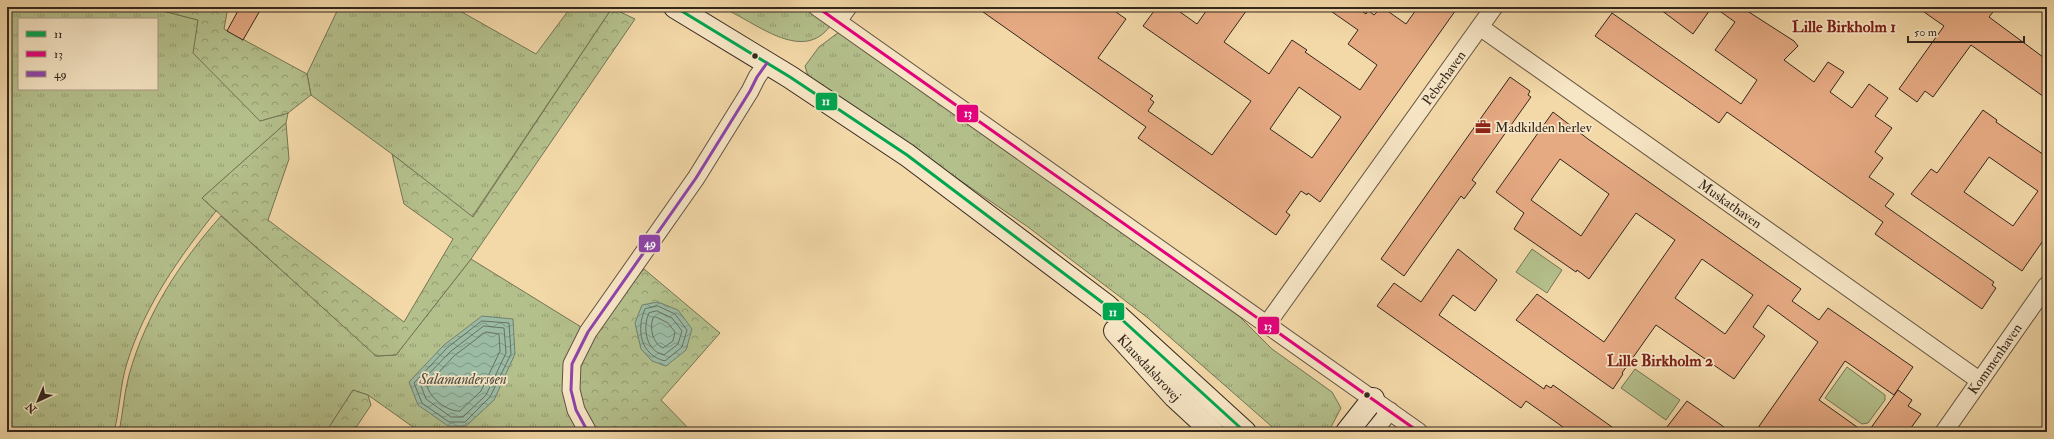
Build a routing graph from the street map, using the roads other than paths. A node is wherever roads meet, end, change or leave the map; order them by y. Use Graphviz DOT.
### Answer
graph roads {
  1 [pos="675,7"];
  2 [pos="817,7"];
  3 [pos="1494,7"];
  4 [pos="843,14"];
  5 [pos="1480,27"];
  6 [pos="767,63"];
  7 [pos="1015,237"];
  8 [pos="2047,285"];
  9 [pos="1267,324"];
  10 [pos="1980,381"];
  11 [pos="1382,405"];
  12 [pos="1359,428"];
  13 [pos="1246,430"];
  14 [pos="588,432"];
  15 [pos="1213,432"];
  16 [pos="1338,432"];
  17 [pos="1419,432"];
  18 [pos="1944,432"];
  1 -- 6 [label="street, Klausdalsbrovej"];
  2 -- 4 [label="street"];
  3 -- 5 [label="street, Peberhaven"];
  4 -- 9 [label="street"];
  5 -- 9 [label="street, Peberhaven"];
  5 -- 10 [label="street, Muskathaven"];
  6 -- 7 [label="street, Klausdalsbrovej"];
  6 -- 14 [label="street"];
  7 -- 13 [label="street, Klausdalsbrovej"];
  7 -- 15 [label="street, Klausdalsbrovej"];
  8 -- 10 [label="street, Kommenhaven"];
  9 -- 11 [label="street"];
  10 -- 18 [label="street, Kommenhaven"];
  11 -- 12 [label="street"];
  11 -- 17 [label="street"];
  12 -- 16 [label="street"];
}
